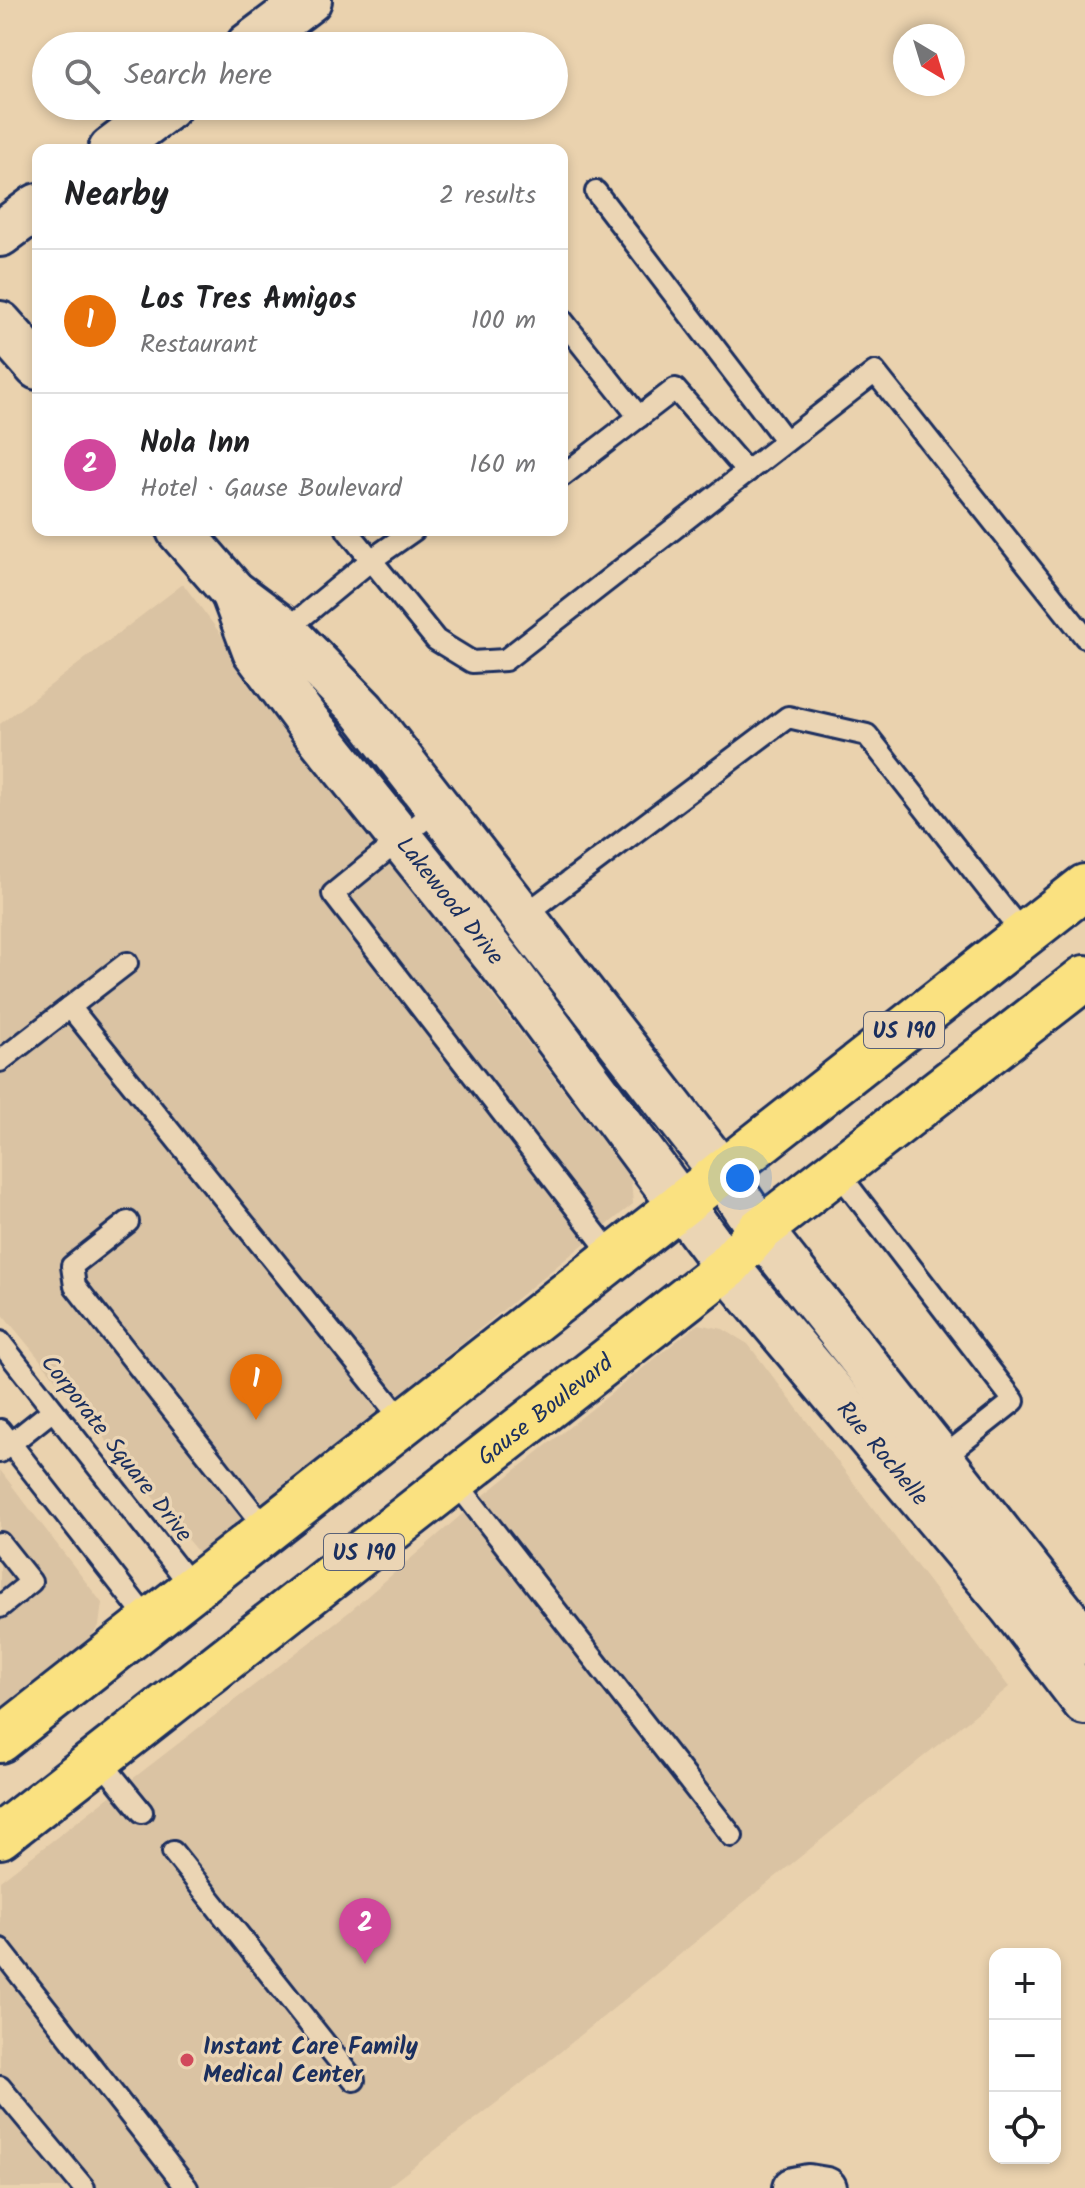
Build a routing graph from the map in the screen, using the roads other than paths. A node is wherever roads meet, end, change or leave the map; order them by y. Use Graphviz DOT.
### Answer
graph roads {
  1 [pos="309,0"];
  2 [pos="267,32"];
  3 [pos="151,120"];
  4 [pos="119,144"];
  5 [pos="596,192"];
  6 [pos="32,210"];
  7 [pos="0,234"];
  8 [pos="0,324"];
  9 [pos="568,328"];
  10 [pos="32,360"];
  11 [pos="639,417"];
  12 [pos="786,441"];
  13 [pos="568,471"];
  14 [pos="747,472"];
  15 [pos="184,536"];
  16 [pos="352,536"];
  17 [pos="405,536"];
  18 [pos="371,560"];
  19 [pos="233,592"];
  20 [pos="285,631"];
  21 [pos="1085,637"];
  22 [pos="437,809"];
  23 [pos="401,841"];
  24 [pos="1085,887"];
  25 [pos="522,917"];
  26 [pos="1024,935"];
  27 [pos="484,942"];
  28 [pos="127,963"];
  29 [pos="1083,985"];
  30 [pos="70,1007"];
  31 [pos="0,1061"];
  32 [pos="837,1171"];
  33 [pos="722,1173"];
  34 [pos="682,1204"];
  35 [pos="128,1222"];
  36 [pos="760,1230"];
  37 [pos="613,1256"];
  38 [pos="727,1267"];
  39 [pos="0,1342"];
  40 [pos="53,1410"];
  41 [pos="403,1421"];
  42 [pos="4,1442"];
  43 [pos="941,1459"];
  44 [pos="455,1481"];
  45 [pos="266,1529"];
  46 [pos="0,1543"];
  47 [pos="192,1587"];
  48 [pos="0,1607"];
  49 [pos="149,1621"];
  50 [pos="1085,1642"];
  51 [pos="1085,1702"];
  52 [pos="0,1740"];
  53 [pos="99,1759"];
  54 [pos="142,1812"];
  55 [pos="0,1836"];
  56 [pos="732,1836"];
  57 [pos="173,1852"];
  58 [pos="0,1949"];
  59 [pos="354,2080"];
  60 [pos="0,2087"];
  61 [pos="84,2188"];
  62 [pos="187,2188"];
  63 [pos="793,2188"];
  64 [pos="826,2188"];
  1 -- 2 [label="street"];
  3 -- 4 [label="street"];
  5 -- 12 [label="lane"];
  6 -- 7 [label="street"];
  8 -- 10 [label="street"];
  9 -- 11 [label="lane"];
  11 -- 13 [label="lane"];
  11 -- 14 [label="lane"];
  12 -- 14 [label="lane"];
  12 -- 21 [label="lane"];
  14 -- 18 [label="lane"];
  15 -- 19 [label="street, Lakewood Drive"];
  16 -- 18 [label="lane"];
  17 -- 18 [label="lane"];
  18 -- 20 [label="lane"];
  19 -- 20 [label="street, Lakewood Drive"];
  19 -- 23 [label="street, Lakewood Drive"];
  20 -- 22 [label="street, Lakewood Drive"];
  22 -- 23 [label="lane"];
  22 -- 25 [label="street, Lakewood Drive"];
  23 -- 27 [label="street, Lakewood Drive"];
  23 -- 37 [label="lane"];
  24 -- 26 [label="main road, US 190"];
  25 -- 26 [label="lane"];
  25 -- 27 [label="street"];
  25 -- 33 [label="street, Lakewood Drive"];
  26 -- 33 [label="main road, US 190"];
  27 -- 34 [label="street, Lakewood Drive"];
  28 -- 30 [label="lane"];
  29 -- 32 [label="main road, Gause Boulevard / US 190"];
  30 -- 31 [label="lane"];
  30 -- 41 [label="lane"];
  32 -- 36 [label="main road, Gause Boulevard / US 190"];
  32 -- 43 [label="lane"];
  33 -- 34 [label="main road, US 190"];
  33 -- 36 [label="street, Rue Rochelle"];
  34 -- 37 [label="main road, US 190"];
  34 -- 38 [label="street, Rue Rochelle"];
  35 -- 45 [label="lane"];
  36 -- 38 [label="main road, Gause Boulevard / US 190"];
  36 -- 43 [label="street, Rue Rochelle"];
  37 -- 41 [label="main road, US 190"];
  38 -- 44 [label="main road, Gause Boulevard / US 190"];
  38 -- 51 [label="street, Rue Rochelle"];
  39 -- 40 [label="lane, Corporate Square Drive"];
  40 -- 42 [label="lane"];
  40 -- 47 [label="lane, Corporate Square Drive"];
  41 -- 45 [label="main road, US 190"];
  42 -- 49 [label="lane"];
  43 -- 50 [label="street, Rue Rochelle"];
  44 -- 53 [label="main road, Gause Boulevard / US 190"];
  44 -- 56 [label="lane"];
  45 -- 47 [label="main road, US 190"];
  46 -- 48 [label="lane"];
  47 -- 49 [label="main road, US 190"];
  49 -- 52 [label="main road, US 190"];
  53 -- 54 [label="lane"];
  53 -- 55 [label="main road, Gause Boulevard / US 190"];
  57 -- 59 [label="lane"];
  58 -- 62 [label="lane"];
  60 -- 61 [label="lane"];
  63 -- 64 [label="street"];
}
